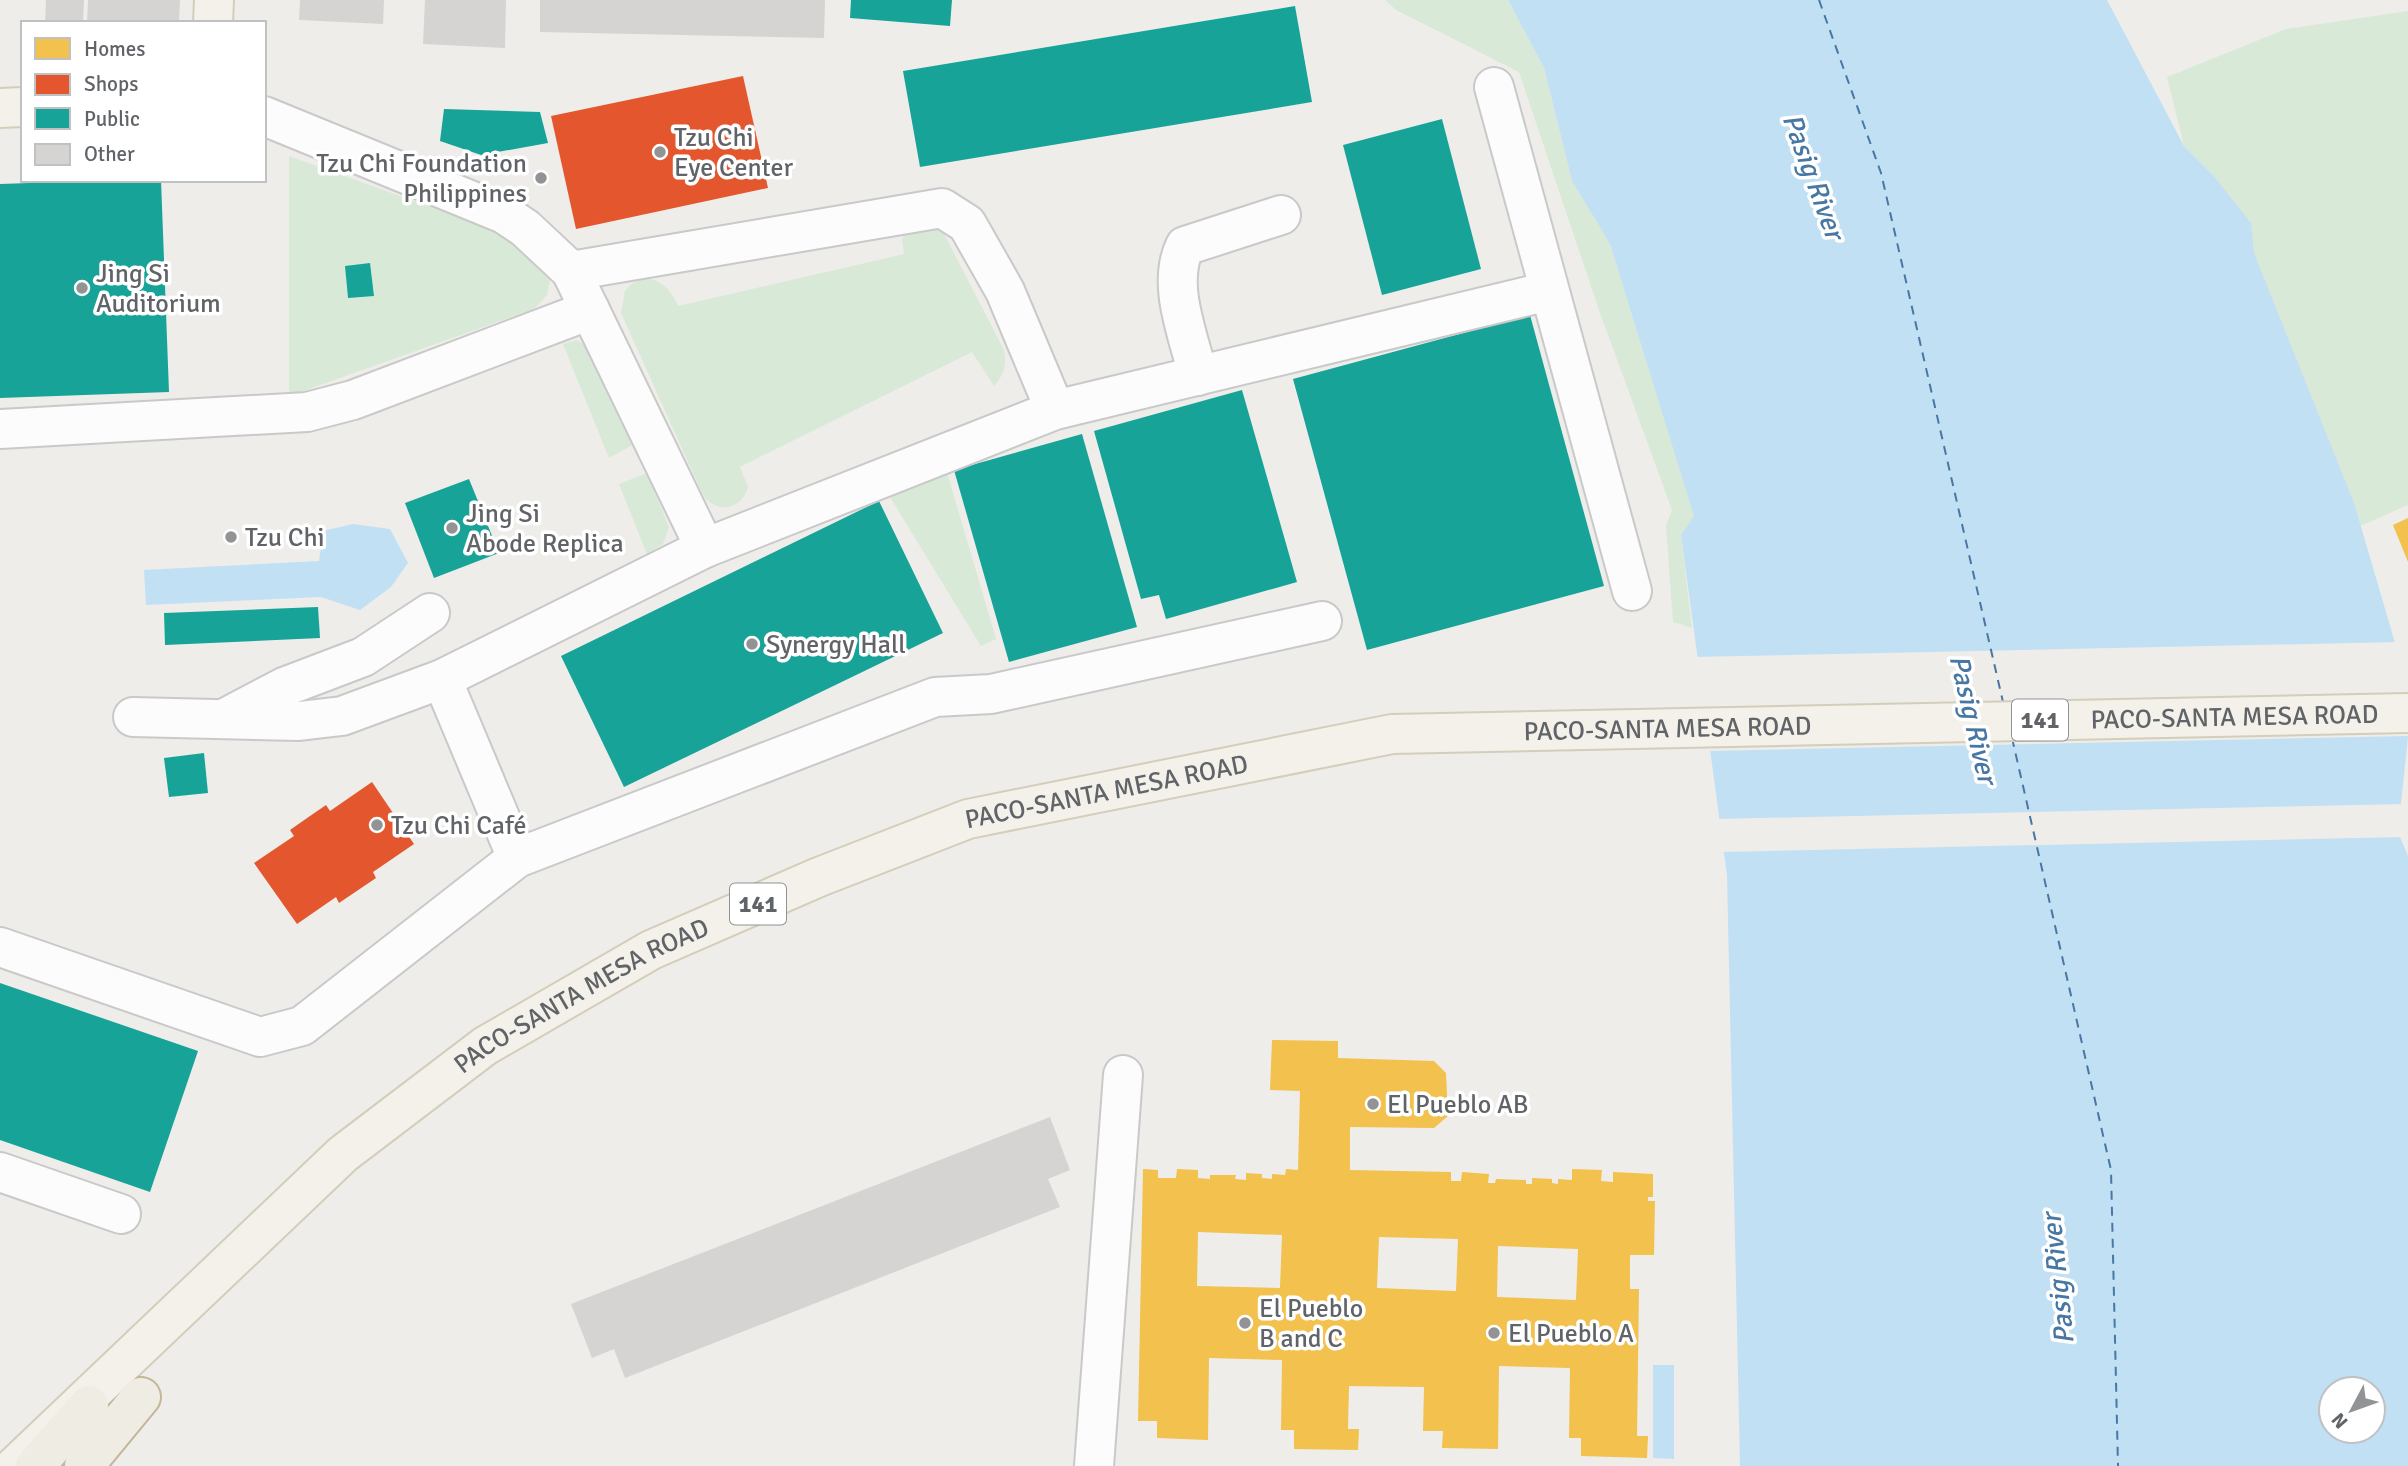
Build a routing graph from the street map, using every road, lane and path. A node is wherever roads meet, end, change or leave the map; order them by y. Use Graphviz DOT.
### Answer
graph roads {
  1 [pos="214,0"];
  2 [pos="213,21"];
  3 [pos="1494,88"];
  4 [pos="21,107"];
  5 [pos="0,108"];
  6 [pos="266,117"];
  7 [pos="1281,215"];
  8 [pos="571,271"];
  9 [pos="1549,291"];
  10 [pos="590,310"];
  11 [pos="1198,376"];
  12 [pos="1055,410"];
  13 [pos="0,429"];
  14 [pos="705,548"];
  15 [pos="1632,591"];
  16 [pos="430,612"];
  17 [pos="1322,621"];
  18 [pos="442,679"];
  19 [pos="2408,713"];
  20 [pos="133,717"];
  21 [pos="223,719"];
  22 [pos="517,858"];
  23 [pos="0,947"];
  24 [pos="1123,1075"];
  25 [pos="0,1172"];
  26 [pos="121,1214"];
  27 [pos="141,1397"];
  28 [pos="89,1405"];
  29 [pos="15,1466"];
  30 [pos="35,1466"];
  31 [pos="84,1466"];
  32 [pos="1094,1466"];
  1 -- 2 [label="main road"];
  3 -- 9 [label="street"];
  4 -- 5 [label="main road"];
  6 -- 8 [label="street"];
  7 -- 11 [label="street"];
  8 -- 10 [label="street"];
  8 -- 12 [label="street"];
  9 -- 11 [label="street"];
  9 -- 15 [label="street"];
  10 -- 13 [label="street"];
  10 -- 14 [label="street"];
  11 -- 12 [label="street"];
  12 -- 14 [label="street"];
  14 -- 18 [label="street"];
  16 -- 21 [label="street"];
  17 -- 22 [label="street"];
  18 -- 21 [label="street"];
  18 -- 22 [label="street"];
  19 -- 29 [label="main road, PACO-SANTA MESA ROAD / 141"];
  20 -- 21 [label="street"];
  22 -- 23 [label="street"];
  24 -- 32 [label="street"];
  25 -- 26 [label="street"];
  27 -- 31 [label="highway"];
  28 -- 30 [label="highway"];
}
